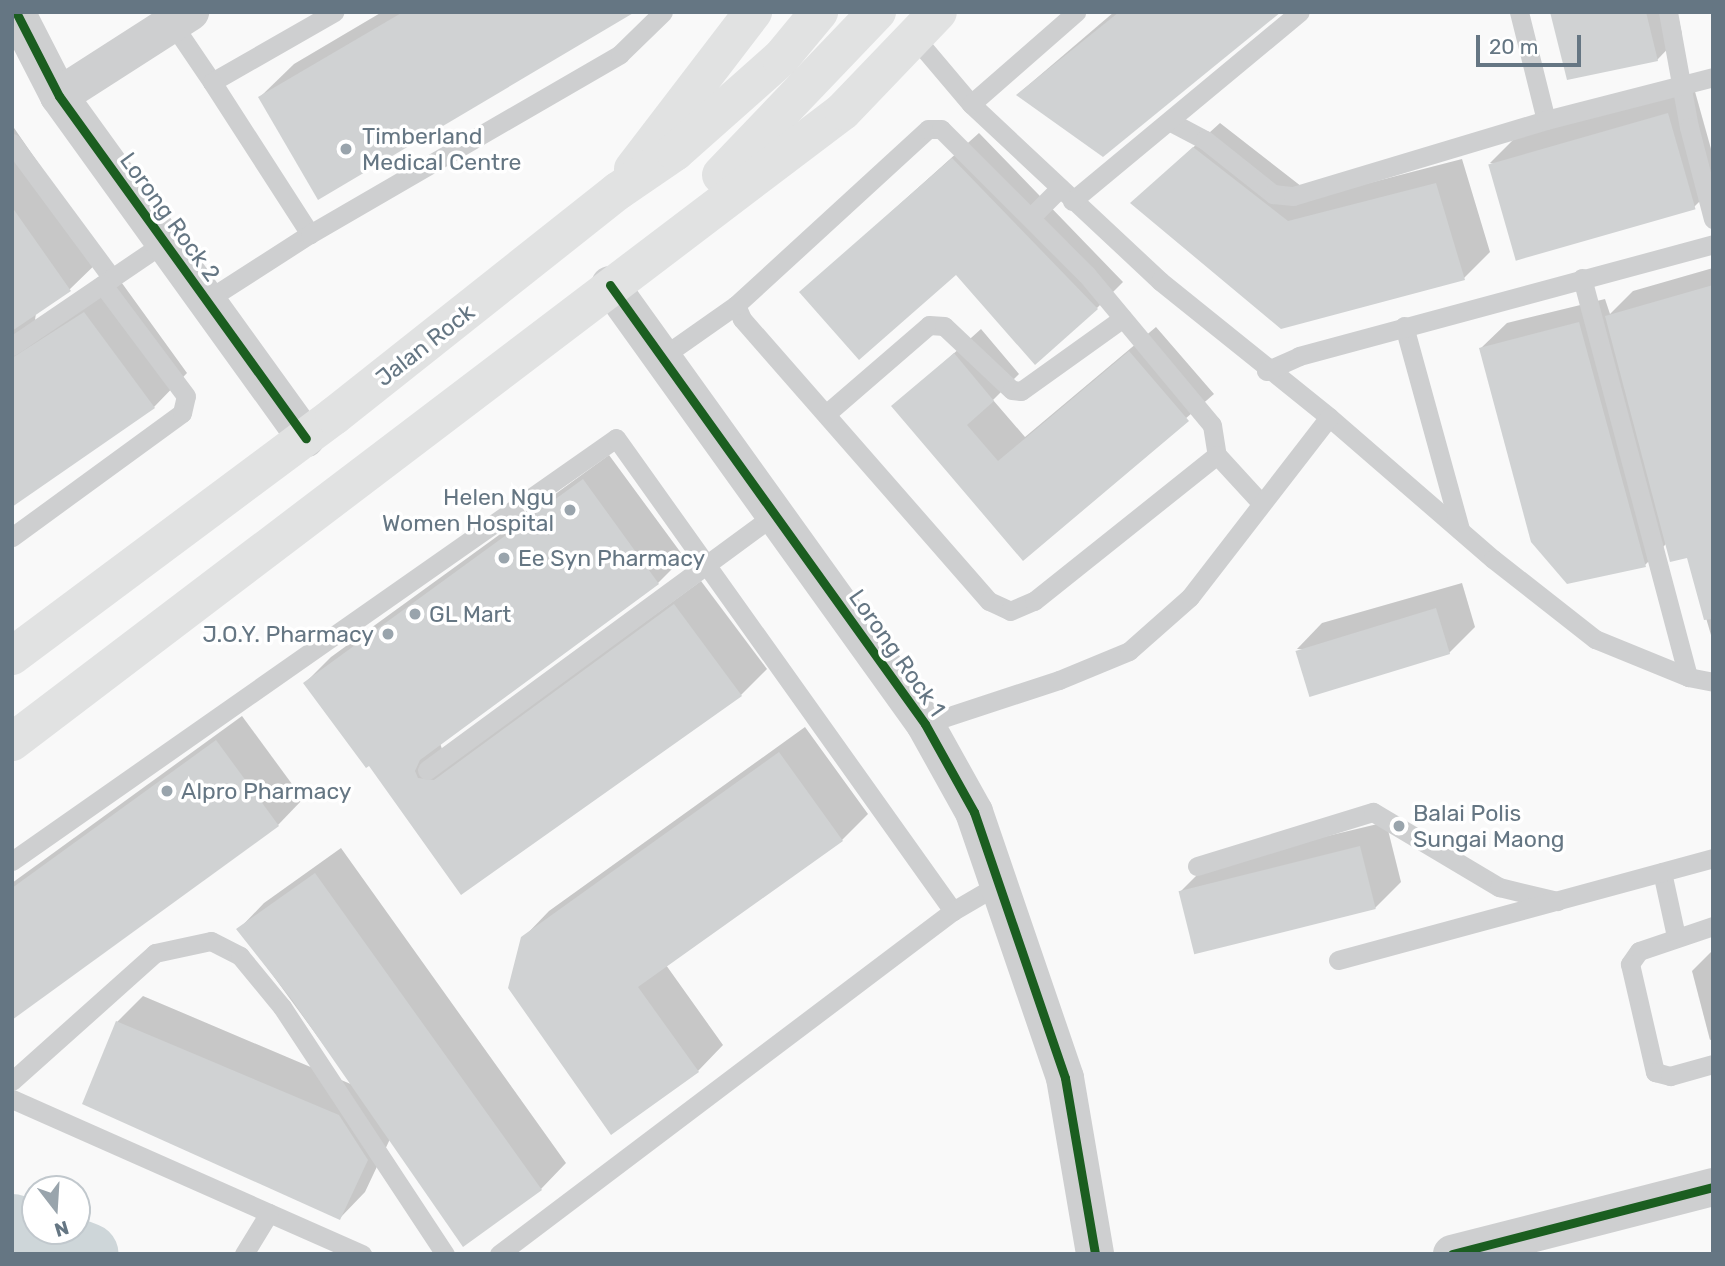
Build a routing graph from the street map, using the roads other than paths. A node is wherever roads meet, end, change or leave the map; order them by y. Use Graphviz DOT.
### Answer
graph roads {
  1 [pos="16,12"];
  2 [pos="334,12"];
  3 [pos="663,12"];
  4 [pos="753,12"];
  5 [pos="819,12"];
  6 [pos="877,12"];
  7 [pos="1076,12"];
  8 [pos="1300,12"];
  9 [pos="1519,12"];
  10 [pos="1668,12"];
  11 [pos="181,18"];
  12 [pos="927,26"];
  13 [pos="1713,77"];
  14 [pos="212,82"];
  15 [pos="1679,86"];
  16 [pos="59,96"];
  17 [pos="971,104"];
  18 [pos="1546,120"];
  19 [pos="1169,121"];
  20 [pos="12,143"];
  21 [pos="618,191"];
  22 [pos="1066,194"];
  23 [pos="1031,217"];
  24 [pos="1713,219"];
  25 [pos="310,234"];
  26 [pos="162,244"];
  27 [pos="1713,244"];
  28 [pos="1582,278"];
  29 [pos="108,281"];
  30 [pos="610,285"];
  31 [pos="207,300"];
  32 [pos="736,305"];
  33 [pos="1124,318"];
  34 [pos="1404,326"];
  35 [pos="12,346"];
  36 [pos="662,357"];
  37 [pos="1266,370"];
  38 [pos="826,414"];
  39 [pos="1329,417"];
  40 [pos="306,438"];
  41 [pos="1217,455"];
  42 [pos="1261,503"];
  43 [pos="775,513"];
  44 [pos="1460,530"];
  45 [pos="12,537"];
  46 [pos="705,563"];
  47 [pos="12,656"];
  48 [pos="1688,677"];
  49 [pos="1713,682"];
  50 [pos="925,724"];
  51 [pos="12,742"];
  52 [pos="427,770"];
  53 [pos="1713,858"];
  54 [pos="12,861"];
  55 [pos="1197,866"];
  56 [pos="1662,872"];
  57 [pos="1001,883"];
  58 [pos="1557,901"];
  59 [pos="953,911"];
  60 [pos="1713,926"];
  61 [pos="1676,936"];
  62 [pos="1338,960"];
  63 [pos="1713,1064"];
  64 [pos="12,1081"];
  65 [pos="12,1099"];
  66 [pos="1713,1187"];
  67 [pos="269,1213"];
  68 [pos="244,1254"];
  69 [pos="362,1254"];
  70 [pos="445,1254"];
  71 [pos="499,1254"];
  72 [pos="1095,1254"];
  73 [pos="1452,1254"];
  1 -- 16 [label="street, Lorong Rock 2"];
  2 -- 14 [label="lane"];
  3 -- 25 [label="lane"];
  4 -- 21 [label="main road"];
  5 -- 21 [label="main road, Jalan Rock"];
  6 -- 30 [label="main road"];
  7 -- 17 [label="lane"];
  8 -- 19 [label="lane"];
  9 -- 18 [label="lane"];
  10 -- 15 [label="lane"];
  11 -- 14 [label="lane"];
  11 -- 16 [label="street"];
  12 -- 17 [label="lane"];
  12 -- 30 [label="main road"];
  13 -- 15 [label="lane"];
  14 -- 25 [label="lane"];
  15 -- 18 [label="lane"];
  15 -- 24 [label="lane"];
  16 -- 26 [label="street, Lorong Rock 2"];
  17 -- 22 [label="lane"];
  18 -- 19 [label="lane"];
  19 -- 22 [label="lane"];
  20 -- 29 [label="lane"];
  21 -- 40 [label="main road, Jalan Rock"];
  22 -- 23 [label="lane"];
  22 -- 37 [label="lane"];
  23 -- 32 [label="lane"];
  23 -- 33 [label="lane"];
  25 -- 31 [label="lane"];
  26 -- 29 [label="lane"];
  26 -- 31 [label="street, Lorong Rock 2"];
  27 -- 28 [label="lane"];
  28 -- 34 [label="lane"];
  28 -- 48 [label="lane"];
  29 -- 35 [label="lane"];
  29 -- 45 [label="lane"];
  30 -- 36 [label="street, Lorong Rock 1"];
  30 -- 51 [label="main road"];
  31 -- 40 [label="street, Lorong Rock 2"];
  32 -- 36 [label="lane"];
  32 -- 38 [label="lane"];
  33 -- 38 [label="lane"];
  33 -- 41 [label="lane"];
  34 -- 37 [label="lane"];
  34 -- 44 [label="lane"];
  36 -- 43 [label="street, Lorong Rock 1"];
  37 -- 39 [label="lane"];
  38 -- 41 [label="lane"];
  39 -- 42 [label="lane"];
  39 -- 44 [label="lane"];
  40 -- 47 [label="main road, Jalan Rock"];
  41 -- 42 [label="lane"];
  42 -- 50 [label="lane"];
  43 -- 46 [label="lane"];
  43 -- 50 [label="street, Lorong Rock 1"];
  44 -- 48 [label="lane"];
  46 -- 52 [label="lane"];
  46 -- 54 [label="lane"];
  46 -- 59 [label="lane"];
  48 -- 49 [label="lane"];
  50 -- 57 [label="street, Lorong Rock 1"];
  53 -- 56 [label="lane"];
  55 -- 58 [label="lane"];
  56 -- 58 [label="lane"];
  56 -- 61 [label="lane"];
  57 -- 59 [label="lane"];
  57 -- 72 [label="street, Lorong Rock 1"];
  58 -- 62 [label="lane"];
  59 -- 71 [label="lane"];
  60 -- 61 [label="lane"];
  61 -- 63 [label="lane"];
  64 -- 70 [label="lane"];
  65 -- 67 [label="lane"];
  66 -- 73 [label="street"];
  67 -- 68 [label="lane"];
  67 -- 69 [label="lane"];
}
